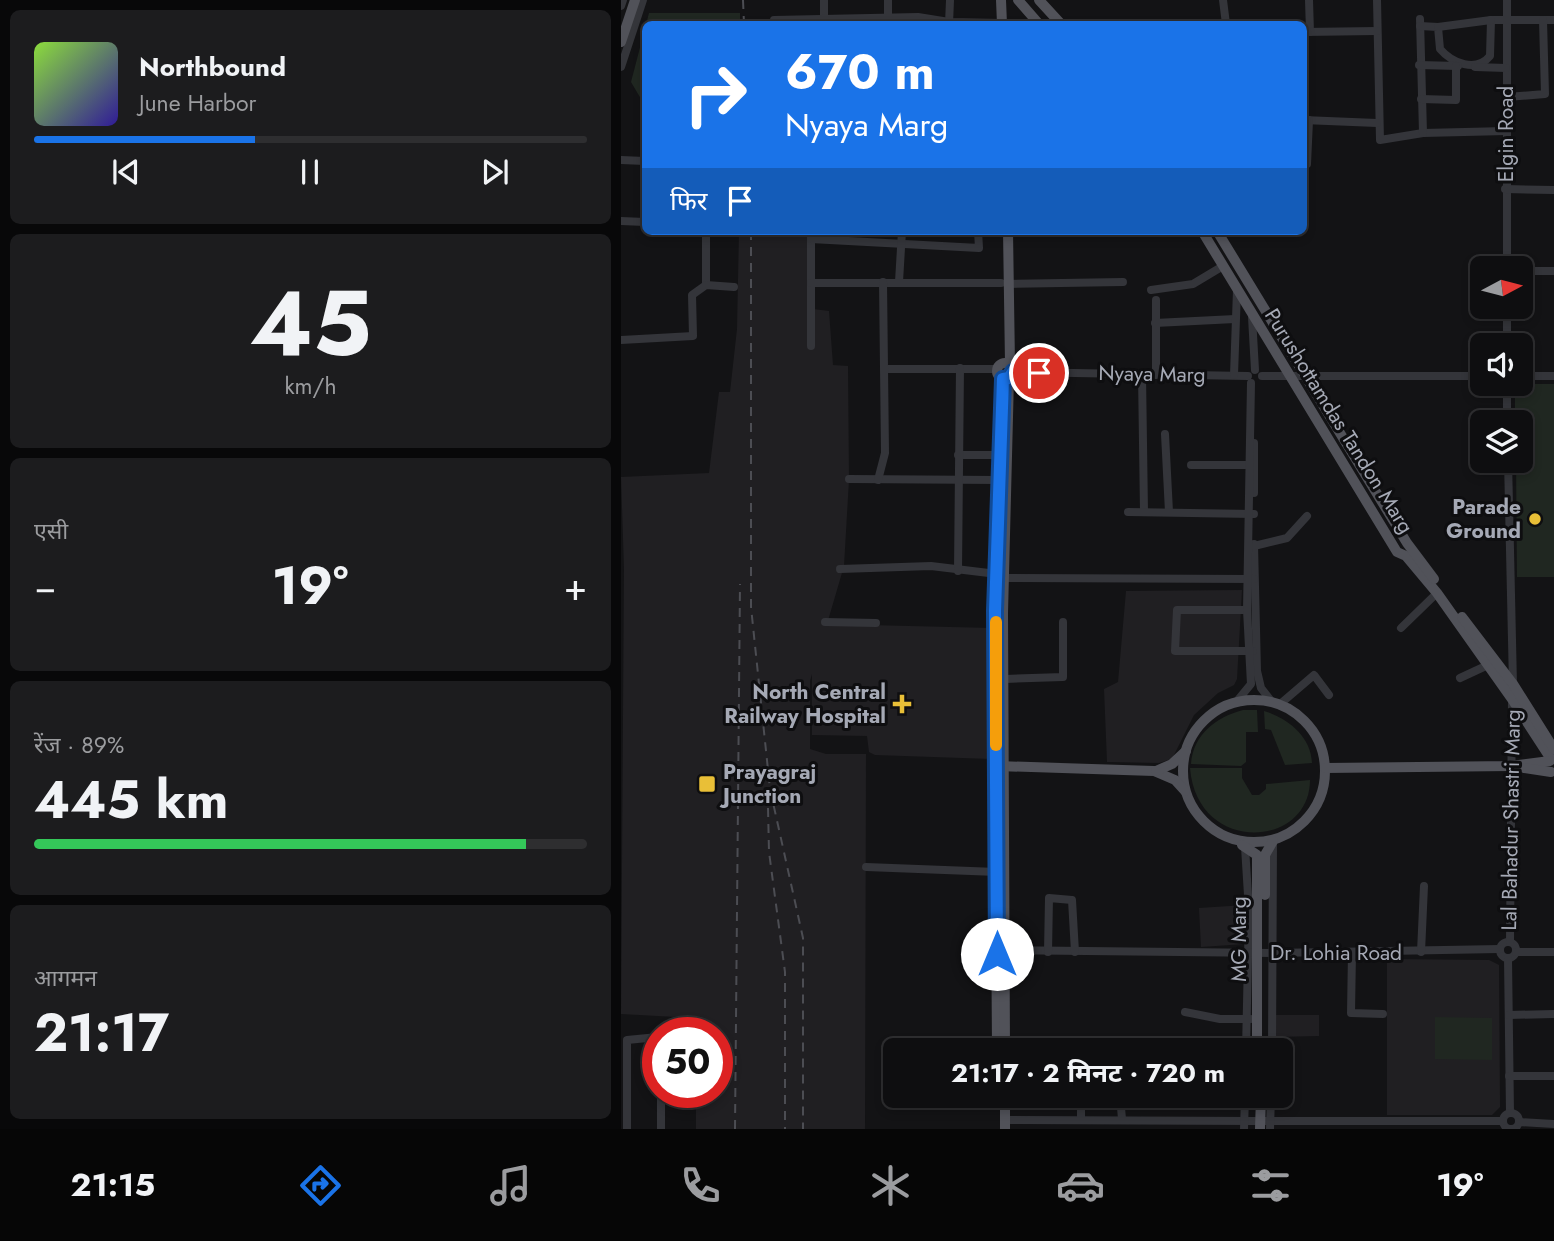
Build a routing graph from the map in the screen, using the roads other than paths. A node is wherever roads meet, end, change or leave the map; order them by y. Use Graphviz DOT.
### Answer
graph roads {
  1 [pos="626,0"];
  2 [pos="634,0"];
  3 [pos="643,0"];
  4 [pos="824,0"];
  5 [pos="888,0"];
  6 [pos="950,0"];
  7 [pos="1001,0"];
  8 [pos="1008,0"];
  9 [pos="1018,0"];
  10 [pos="1029,0"];
  11 [pos="1039,0"];
  12 [pos="1222,0"];
  13 [pos="1309,0"];
  14 [pos="1377,0"];
  15 [pos="1507,0"];
  16 [pos="621,6"];
  17 [pos="621,20"];
  18 [pos="774,20"];
  19 [pos="1491,20"];
  20 [pos="1507,20"];
  21 [pos="1543,20"];
  22 [pos="1554,20"];
  23 [pos="791,21"];
  24 [pos="824,21"];
  25 [pos="888,21"];
  26 [pos="894,21"];
  27 [pos="939,21"];
  28 [pos="949,21"];
  29 [pos="1004,21"];
  30 [pos="1004,21"];
  31 [pos="1036,21"];
  32 [pos="1045,21"];
  33 [pos="1050,21"];
  34 [pos="1058,21"];
  35 [pos="1226,21"];
  36 [pos="1438,27"];
  37 [pos="1377,31"];
  38 [pos="1307,32"];
  39 [pos="621,42"];
  40 [pos="1419,65"];
  41 [pos="1456,66"];
  42 [pos="1549,66"];
  43 [pos="621,67"];
  44 [pos="1506,68"];
  45 [pos="1507,97"];
  46 [pos="1421,99"];
  47 [pos="1307,120"];
  48 [pos="1377,123"];
  49 [pos="1506,131"];
  50 [pos="1423,133"];
  51 [pos="1307,142"];
  52 [pos="621,160"];
  53 [pos="642,161"];
  54 [pos="1308,164"];
  55 [pos="1505,189"];
  56 [pos="1554,190"];
  57 [pos="621,222"];
  58 [pos="642,222"];
  59 [pos="706,235"];
  60 [pos="811,235"];
  61 [pos="902,235"];
  62 [pos="978,235"];
  63 [pos="1001,235"];
  64 [pos="1008,235"];
  65 [pos="1204,235"];
  66 [pos="1209,235"];
  67 [pos="1219,235"];
  68 [pos="1225,235"];
  69 [pos="903,244"];
  70 [pos="1507,256"];
  71 [pos="1223,267"];
  72 [pos="1533,271"];
  73 [pos="1554,271"];
  74 [pos="883,282"];
  75 [pos="899,282"];
  76 [pos="1123,282"];
  77 [pos="811,283"];
  78 [pos="1004,284"];
  79 [pos="706,285"];
  80 [pos="734,287"];
  81 [pos="1151,290"];
  82 [pos="1237,290"];
  83 [pos="1156,300"];
  84 [pos="811,303"];
  85 [pos="799,304"];
  86 [pos="1252,317"];
  87 [pos="1235,319"];
  88 [pos="1155,323"];
  89 [pos="621,340"];
  90 [pos="811,346"];
  91 [pos="960,368"];
  92 [pos="884,369"];
  93 [pos="1006,371"];
  94 [pos="1142,374"];
  95 [pos="1156,374"];
  96 [pos="1233,375"];
  97 [pos="1308,375"];
  98 [pos="1470,376"];
  99 [pos="1533,376"];
  100 [pos="1554,376"];
  101 [pos="1254,378"];
  102 [pos="1290,378"];
  103 [pos="1165,434"];
  104 [pos="958,455"];
  105 [pos="999,455"];
  106 [pos="1191,465"];
  107 [pos="1248,465"];
  108 [pos="1508,473"];
  109 [pos="849,480"];
  110 [pos="878,480"];
  111 [pos="998,480"];
  112 [pos="958,481"];
  113 [pos="1128,512"];
  114 [pos="1144,512"];
  115 [pos="1169,512"];
  116 [pos="1251,514"];
  117 [pos="1307,516"];
  118 [pos="1254,546"];
  119 [pos="1406,550"];
  120 [pos="840,569"];
  121 [pos="958,571"];
  122 [pos="1001,576"];
  123 [pos="1252,579"];
  124 [pos="1437,593"];
  125 [pos="1247,610"];
  126 [pos="825,622"];
  127 [pos="876,622"];
  128 [pos="1063,622"];
  129 [pos="1401,628"];
  130 [pos="1252,651"];
  131 [pos="1488,665"];
  132 [pos="1460,678"];
  133 [pos="1005,679"];
  134 [pos="1513,684"];
  135 [pos="1329,695"];
  136 [pos="1512,699"];
  137 [pos="1237,701"];
  138 [pos="1276,703"];
  139 [pos="1186,751"];
  140 [pos="1552,762"];
  141 [pos="1511,765"];
  142 [pos="999,766"];
  143 [pos="1325,768"];
  144 [pos="1154,771"];
  145 [pos="1187,793"];
  146 [pos="1273,841"];
  147 [pos="1240,844"];
  148 [pos="865,867"];
  149 [pos="997,872"];
  150 [pos="1424,886"];
  151 [pos="1510,942"];
  152 [pos="1500,949"];
  153 [pos="1004,950"];
  154 [pos="1048,952"];
  155 [pos="1075,952"];
  156 [pos="1352,952"];
  157 [pos="1421,952"];
  158 [pos="1516,952"];
  159 [pos="1554,952"];
  160 [pos="1261,953"];
  161 [pos="1508,958"];
  162 [pos="1185,1012"];
  163 [pos="1383,1014"];
  164 [pos="1554,1014"];
  165 [pos="1509,1015"];
  166 [pos="1252,1019"];
  167 [pos="997,1038"];
  168 [pos="1005,1038"];
  169 [pos="1248,1038"];
  170 [pos="1255,1038"];
  171 [pos="1263,1038"];
  172 [pos="1271,1038"];
  173 [pos="642,1039"];
  174 [pos="1509,1076"];
  175 [pos="1554,1076"];
  176 [pos="661,1108"];
  177 [pos="1002,1108"];
  178 [pos="1081,1108"];
  179 [pos="1121,1108"];
  180 [pos="1250,1108"];
  181 [pos="1265,1108"];
  182 [pos="1510,1113"];
  183 [pos="1081,1119"];
  184 [pos="1122,1119"];
  185 [pos="1503,1121"];
  186 [pos="1164,1124"];
  187 [pos="1554,1124"];
  188 [pos="1214,1125"];
  189 [pos="1257,1125"];
  190 [pos="1002,1126"];
  191 [pos="1514,1126"];
  192 [pos="627,1129"];
  193 [pos="661,1129"];
  1 -- 16 [label="street"];
  1 -- 17 [label="main road"];
  2 -- 39 [label="main road"];
  3 -- 43 [label="street"];
  4 -- 24 [label="street"];
  5 -- 25 [label="street"];
  6 -- 28 [label="street"];
  7 -- 29 [label="main road"];
  8 -- 30 [label="main road"];
  9 -- 31 [label="main road"];
  10 -- 32 [label="main road"];
  10 -- 33 [label="main road"];
  11 -- 34 [label="main road"];
  12 -- 35 [label="street"];
  13 -- 38 [label="street"];
  14 -- 37 [label="street"];
  15 -- 20 [label="street, Elgin Road"];
  18 -- 23 [label="street"];
  19 -- 20 [label="street"];
  19 -- 36 [label="street"];
  19 -- 36 [label="street"];
  20 -- 21 [label="street"];
  20 -- 44 [label="street, Elgin Road"];
  21 -- 22 [label="street"];
  21 -- 42 [label="street"];
  26 -- 27 [label="street"];
  36 -- 40 [label="street"];
  37 -- 38 [label="street"];
  37 -- 48 [label="street"];
  40 -- 41 [label="street"];
  40 -- 46 [label="street"];
  41 -- 44 [label="street"];
  41 -- 46 [label="street"];
  42 -- 45 [label="street"];
  44 -- 45 [label="street, Elgin Road"];
  45 -- 49 [label="street, Elgin Road"];
  46 -- 50 [label="street"];
  47 -- 48 [label="street"];
  48 -- 50 [label="street"];
  49 -- 50 [label="street"];
  49 -- 55 [label="street, Elgin Road"];
  51 -- 54 [label="street"];
  52 -- 53 [label="street"];
  55 -- 56 [label="street"];
  55 -- 70 [label="street, Elgin Road"];
  57 -- 58 [label="street"];
  59 -- 79 [label="street"];
  60 -- 69 [label="street"];
  60 -- 77 [label="street"];
  61 -- 69 [label="street"];
  62 -- 69 [label="street"];
  63 -- 78 [label="main road"];
  64 -- 78 [label="main road"];
  65 -- 71 [label="main road, Purushottamdas Tandon Marg"];
  66 -- 119 [label="main road"];
  67 -- 119 [label="main road"];
  68 -- 97 [label="main road, Purushottamdas Tandon Marg"];
  69 -- 75 [label="street"];
  71 -- 81 [label="street"];
  71 -- 82 [label="main road, Purushottamdas Tandon Marg"];
  72 -- 73 [label="street"];
  74 -- 75 [label="street"];
  74 -- 77 [label="street"];
  74 -- 92 [label="street"];
  75 -- 78 [label="street"];
  76 -- 78 [label="street"];
  77 -- 84 [label="street"];
  78 -- 93 [label="main road"];
  79 -- 80 [label="street"];
  79 -- 89 [label="street"];
  82 -- 86 [label="main road, Purushottamdas Tandon Marg"];
  82 -- 87 [label="street"];
  83 -- 88 [label="street"];
  84 -- 85 [label="street"];
  84 -- 90 [label="street"];
  86 -- 101 [label="street"];
  86 -- 102 [label="main road, Purushottamdas Tandon Marg"];
  87 -- 88 [label="street"];
  87 -- 96 [label="street"];
  88 -- 95 [label="street"];
  91 -- 92 [label="street, Nyaya Marg"];
  91 -- 93 [label="street, Nyaya Marg"];
  91 -- 104 [label="street"];
  92 -- 110 [label="street"];
  93 -- 94 [label="street, Nyaya Marg"];
  93 -- 105 [label="main road"];
  93 -- 122 [label="main road"];
  94 -- 95 [label="street, Nyaya Marg"];
  94 -- 114 [label="street"];
  95 -- 96 [label="street, Nyaya Marg"];
  96 -- 101 [label="street, Nyaya Marg"];
  97 -- 98 [label="street, Nyaya Marg"];
  97 -- 102 [label="street, Nyaya Marg"];
  97 -- 119 [label="main road, Purushottamdas Tandon Marg"];
  99 -- 100 [label="street"];
  101 -- 102 [label="street, Nyaya Marg"];
  101 -- 107 [label="street"];
  101 -- 116 [label="street"];
  102 -- 119 [label="main road, Purushottamdas Tandon Marg"];
  103 -- 115 [label="street"];
  104 -- 105 [label="street"];
  104 -- 112 [label="street"];
  105 -- 111 [label="main road"];
  106 -- 107 [label="street"];
  107 -- 116 [label="street"];
  108 -- 134 [label="street"];
  109 -- 110 [label="street"];
  110 -- 112 [label="street"];
  111 -- 112 [label="street"];
  111 -- 122 [label="main road"];
  112 -- 121 [label="street"];
  113 -- 114 [label="street"];
  114 -- 115 [label="street"];
  115 -- 116 [label="street"];
  116 -- 118 [label="street"];
  116 -- 123 [label="street"];
  117 -- 118 [label="street"];
  118 -- 123 [label="street"];
  119 -- 124 [label="main road, Purushottamdas Tandon Marg"];
  119 -- 134 [label="main road, Purushottamdas Tandon Marg"];
  120 -- 121 [label="street"];
  121 -- 122 [label="street"];
  122 -- 123 [label="street"];
  122 -- 133 [label="main road"];
  122 -- 142 [label="main road"];
  123 -- 125 [label="street"];
  123 -- 130 [label="street"];
  124 -- 129 [label="street"];
  124 -- 131 [label="main road, Purushottamdas Tandon Marg"];
  125 -- 130 [label="street"];
  125 -- 130 [label="street"];
  126 -- 127 [label="street"];
  128 -- 133 [label="street"];
  130 -- 137 [label="street"];
  130 -- 138 [label="street"];
  131 -- 132 [label="street"];
  131 -- 136 [label="main road, Purushottamdas Tandon Marg"];
  133 -- 142 [label="main road"];
  134 -- 136 [label="street"];
  134 -- 140 [label="main road, Purushottamdas Tandon Marg"];
  135 -- 138 [label="street"];
  136 -- 140 [label="main road, Purushottamdas Tandon Marg"];
  136 -- 141 [label="street, Lal Bahadur Shastri Marg"];
  137 -- 138 [label="main road"];
  137 -- 139 [label="main road"];
  138 -- 143 [label="main road"];
  139 -- 144 [label="main road"];
  139 -- 145 [label="main road"];
  140 -- 141 [label="main road"];
  141 -- 143 [label="main road"];
  141 -- 151 [label="street, Lal Bahadur Shastri Marg"];
  142 -- 144 [label="main road"];
  142 -- 149 [label="main road"];
  142 -- 153 [label="main road"];
  143 -- 146 [label="main road"];
  144 -- 145 [label="main road"];
  145 -- 147 [label="main road"];
  146 -- 147 [label="main road"];
  146 -- 160 [label="main road, MG Marg"];
  147 -- 160 [label="main road, MG Marg"];
  148 -- 149 [label="street"];
  149 -- 167 [label="main road"];
  150 -- 157 [label="street"];
  151 -- 152 [label="street"];
  151 -- 158 [label="street"];
  152 -- 157 [label="street, Dr. Lohia Road"];
  152 -- 161 [label="street"];
  153 -- 154 [label="street, Dr. Lohia Road"];
  153 -- 168 [label="main road"];
  154 -- 155 [label="street, Dr. Lohia Road"];
  154 -- 155 [label="street"];
  155 -- 160 [label="street, Dr. Lohia Road"];
  156 -- 157 [label="street, Dr. Lohia Road"];
  156 -- 160 [label="street, Dr. Lohia Road"];
  156 -- 163 [label="street"];
  158 -- 159 [label="street"];
  158 -- 161 [label="street"];
  160 -- 166 [label="main road, MG Marg"];
  160 -- 171 [label="main road, MG Marg"];
  160 -- 172 [label="street"];
  161 -- 165 [label="street, Lal Bahadur Shastri Marg"];
  162 -- 166 [label="street"];
  164 -- 165 [label="street"];
  165 -- 174 [label="street, Lal Bahadur Shastri Marg"];
  166 -- 169 [label="street"];
  166 -- 170 [label="main road, MG Marg"];
  173 -- 192 [label="street"];
  174 -- 175 [label="street"];
  174 -- 182 [label="street, Lal Bahadur Shastri Marg"];
  176 -- 193 [label="street"];
  177 -- 190 [label="main road"];
  178 -- 183 [label="street"];
  179 -- 184 [label="street"];
  180 -- 189 [label="street"];
  181 -- 189 [label="street"];
  182 -- 185 [label="street"];
  182 -- 191 [label="street"];
  183 -- 184 [label="street"];
  183 -- 190 [label="street"];
  184 -- 186 [label="street"];
  185 -- 189 [label="street"];
  185 -- 191 [label="street"];
  186 -- 188 [label="street"];
  187 -- 191 [label="street"];
  188 -- 189 [label="street"];
}
